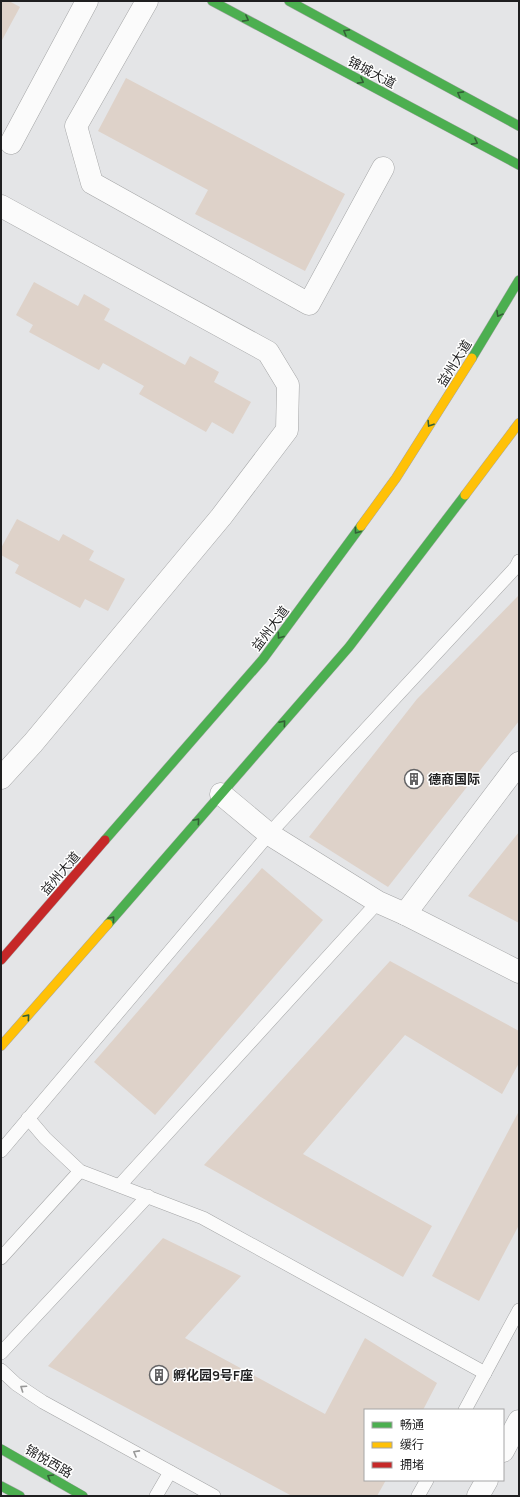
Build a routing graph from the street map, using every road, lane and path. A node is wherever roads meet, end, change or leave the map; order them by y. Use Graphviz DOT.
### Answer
graph roads {
  1 [pos="87,1"];
  2 [pos="147,1"];
  3 [pos="212,1"];
  4 [pos="289,1"];
  5 [pos="519,126"];
  6 [pos="11,143"];
  7 [pos="519,166"];
  8 [pos="383,168"];
  9 [pos="1,206"];
  10 [pos="519,280"];
  11 [pos="519,423"];
  12 [pos="519,561"];
  13 [pos="519,763"];
  14 [pos="1,778"];
  15 [pos="220,794"];
  16 [pos="270,834"];
  17 [pos="378,902"];
  18 [pos="405,914"];
  19 [pos="1,960"];
  20 [pos="519,972"];
  21 [pos="1,1046"];
  22 [pos="28,1118"];
  23 [pos="1,1151"];
  24 [pos="80,1171"];
  25 [pos="120,1185"];
  26 [pos="148,1196"];
  27 [pos="1,1258"];
  28 [pos="519,1310"];
  29 [pos="1,1353"];
  30 [pos="1,1370"];
  31 [pos="486,1373"];
  32 [pos="466,1409"];
  33 [pos="519,1421"];
  34 [pos="1,1449"];
  35 [pos="504,1449"];
  36 [pos="170,1472"];
  37 [pos="426,1481"];
  38 [pos="486,1481"];
  39 [pos="1,1486"];
  40 [pos="20,1496"];
  41 [pos="83,1496"];
  42 [pos="156,1496"];
  43 [pos="214,1496"];
  44 [pos="418,1496"];
  45 [pos="478,1496"];
  1 -- 6 [label="street"];
  2 -- 8 [label="street"];
  3 -- 7 [label="main road, 锦城大道, one-way"];
  5 -- 4 [label="main road, 锦城大道, one-way"];
  9 -- 14 [label="street"];
  10 -- 19 [label="main road, 益州大道, one-way"];
  15 -- 11 [label="main road, one-way"];
  12 -- 16 [label="lane"];
  13 -- 18 [label="street"];
  15 -- 16 [label="street"];
  21 -- 15 [label="main road, one-way"];
  16 -- 17 [label="street"];
  16 -- 22 [label="lane"];
  17 -- 18 [label="street"];
  17 -- 25 [label="lane"];
  18 -- 20 [label="street"];
  22 -- 23 [label="lane"];
  22 -- 24 [label="lane"];
  24 -- 25 [label="lane"];
  24 -- 27 [label="lane"];
  25 -- 26 [label="lane"];
  26 -- 29 [label="lane"];
  26 -- 31 [label="lane"];
  28 -- 31 [label="lane"];
  36 -- 30 [label="lane, one-way"];
  31 -- 32 [label="lane"];
  33 -- 35 [label="street"];
  41 -- 34 [label="main road, 锦悦西路, one-way"];
  36 -- 42 [label="lane"];
  36 -- 43 [label="lane"];
  37 -- 44 [label="lane"];
  38 -- 45 [label="street"];
  39 -- 40 [label="main road"];
}
